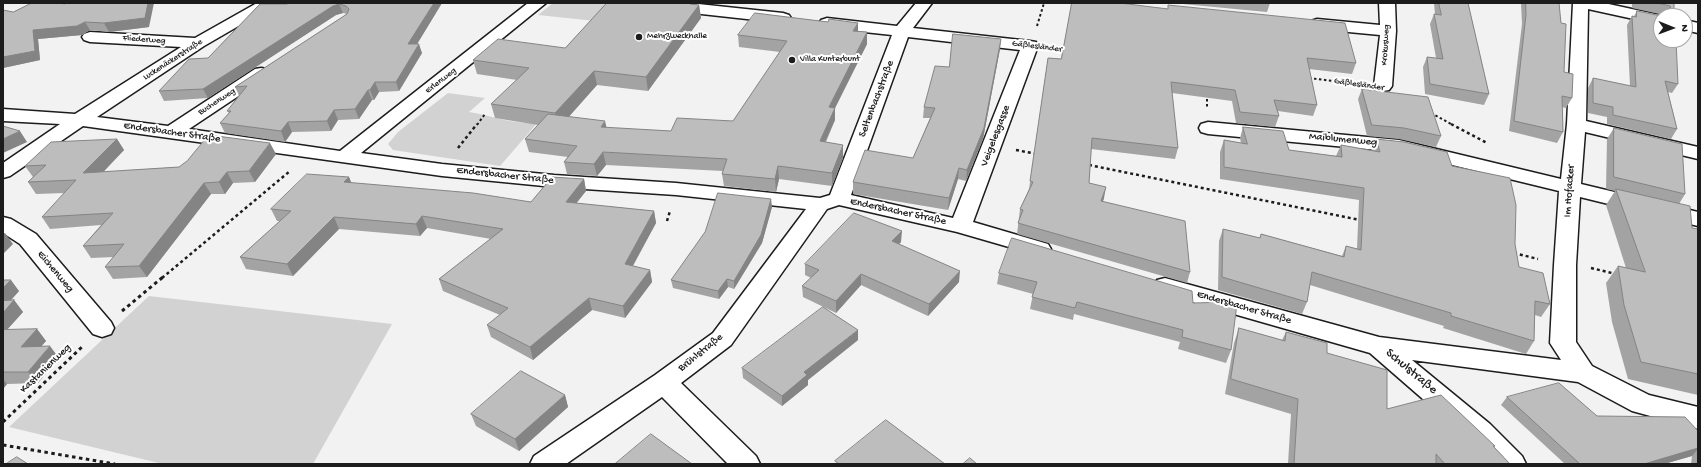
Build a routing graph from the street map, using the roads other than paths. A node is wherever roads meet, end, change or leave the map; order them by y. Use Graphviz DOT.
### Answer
graph roads {
  1 [pos="268,3"];
  2 [pos="538,3"];
  3 [pos="647,3"];
  4 [pos="924,3"];
  5 [pos="1387,3"];
  6 [pos="1581,3"];
  7 [pos="1653,18"];
  8 [pos="1301,22"];
  9 [pos="902,31"];
  10 [pos="1388,31"];
  11 [pos="90,37"];
  12 [pos="198,43"];
  13 [pos="1030,46"];
  14 [pos="277,63"];
  15 [pos="1384,86"];
  16 [pos="3,115"];
  17 [pos="79,120"];
  18 [pos="1576,124"];
  19 [pos="1208,128"];
  20 [pos="172,132"];
  21 [pos="1698,153"];
  22 [pos="344,157"];
  23 [pos="3,172"];
  24 [pos="1570,188"];
  25 [pos="830,202"];
  26 [pos="1698,219"];
  27 [pos="3,224"];
  28 [pos="961,226"];
  29 [pos="1060,255"];
  30 [pos="1144,280"];
  31 [pos="102,328"];
  32 [pos="1379,346"];
  33 [pos="1583,373"];
  34 [pos="664,382"];
  35 [pos="1698,418"];
  36 [pos="544,464"];
  37 [pos="746,464"];
  38 [pos="1512,464"];
  1 -- 12 [label="street, Luckenäckerstraße"];
  2 -- 22 [label="street, Erlenweg"];
  3 -- 9 [label="street, Gäßlesländer"];
  4 -- 9 [label="street, Seltenbachstraße"];
  5 -- 10 [label="street, Krokusweg"];
  6 -- 7 [label="street"];
  6 -- 18 [label="street, Im Hofacker"];
  8 -- 10 [label="street"];
  9 -- 13 [label="street, Gäßlesländer"];
  9 -- 25 [label="street, Seltenbachstraße"];
  10 -- 15 [label="street, Krokusweg"];
  11 -- 12 [label="street, Fliederweg"];
  12 -- 17 [label="street, Luckenäckerstraße"];
  13 -- 28 [label="street, Veigelesgasse"];
  14 -- 20 [label="street, Buchenweg"];
  16 -- 17 [label="street, Endersbacher Straße"];
  17 -- 20 [label="street, Endersbacher Straße"];
  17 -- 23 [label="street, Luckenäckerstraße"];
  18 -- 21 [label="street"];
  18 -- 24 [label="street, Im Hofacker"];
  19 -- 24 [label="street, Maiblumenweg"];
  20 -- 22 [label="street, Endersbacher Straße"];
  22 -- 25 [label="street, Endersbacher Straße"];
  24 -- 26 [label="street, Maiblumenweg"];
  24 -- 33 [label="street, Im Hofacker"];
  25 -- 28 [label="street, Endersbacher Straße"];
  25 -- 34 [label="street, Brühlstraße"];
  27 -- 31 [label="street, Eichenweg"];
  28 -- 29 [label="street, Endersbacher Straße"];
  30 -- 32 [label="street, Endersbacher Straße"];
  32 -- 33 [label="street, Endersbacher Straße"];
  32 -- 38 [label="street, Schulstraße"];
  33 -- 35 [label="street, Endersbacher Straße"];
  34 -- 36 [label="street, Brühlstraße"];
  34 -- 37 [label="street"];
}
